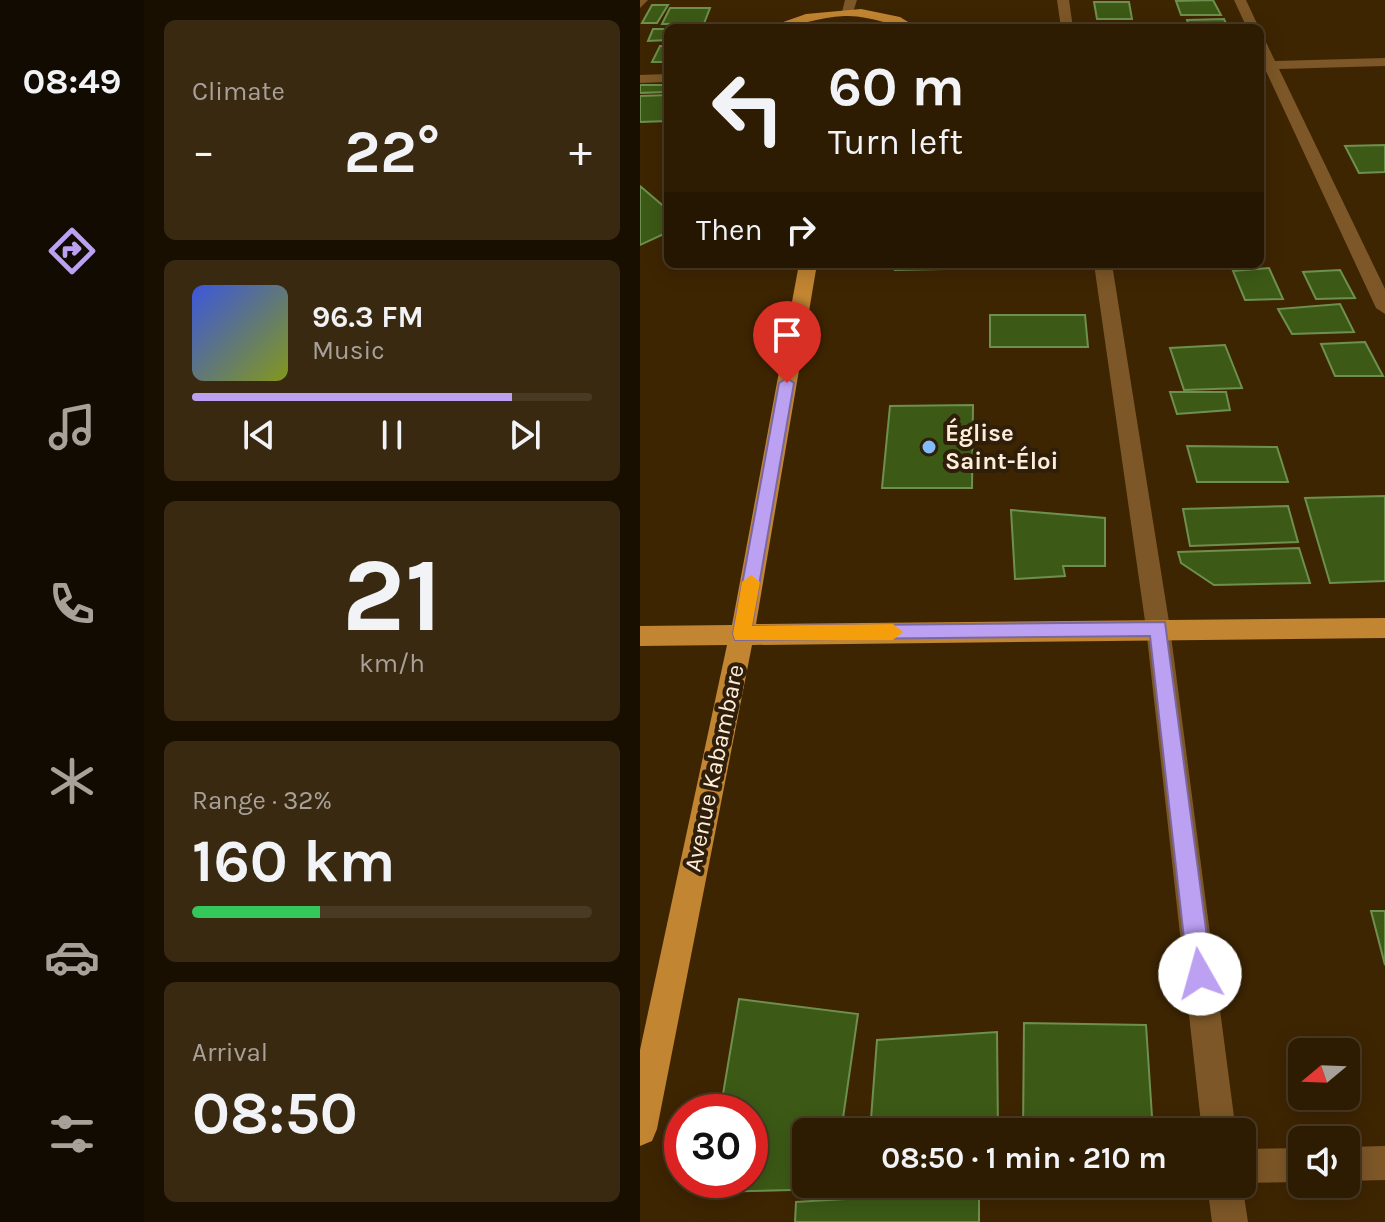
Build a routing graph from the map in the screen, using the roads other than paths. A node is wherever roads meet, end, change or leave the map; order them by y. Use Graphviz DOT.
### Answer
graph roads {
  1 [pos="1063,0"];
  2 [pos="1240,0"];
  3 [pos="850,6"];
  4 [pos="785,24"];
  5 [pos="902,24"];
  6 [pos="1066,24"];
  7 [pos="1251,24"];
  8 [pos="1385,62"];
  9 [pos="1265,65"];
  10 [pos="664,78"];
  11 [pos="640,79"];
  12 [pos="807,268"];
  13 [pos="1104,268"];
  14 [pos="1385,308"];
  15 [pos="1158,628"];
  16 [pos="1385,628"];
  17 [pos="742,634"];
  18 [pos="640,636"];
  19 [pos="1217,1118"];
  20 [pos="640,1129"];
  21 [pos="1385,1163"];
  22 [pos="1360,1164"];
  23 [pos="1288,1165"];
  24 [pos="1256,1166"];
  25 [pos="1227,1198"];
  26 [pos="1230,1222"];
  1 -- 6 [label="street"];
  2 -- 7 [label="street"];
  3 -- 4 [label="main road"];
  3 -- 5 [label="main road"];
  8 -- 9 [label="street"];
  9 -- 14 [label="street"];
  10 -- 11 [label="street"];
  12 -- 17 [label="main road, Avenue Kabambare"];
  13 -- 15 [label="street"];
  15 -- 16 [label="main road"];
  15 -- 17 [label="main road"];
  15 -- 19 [label="street"];
  17 -- 18 [label="main road"];
  17 -- 20 [label="main road, Avenue Kabambare"];
  21 -- 22 [label="street"];
  23 -- 24 [label="street"];
  25 -- 26 [label="street"];
}
